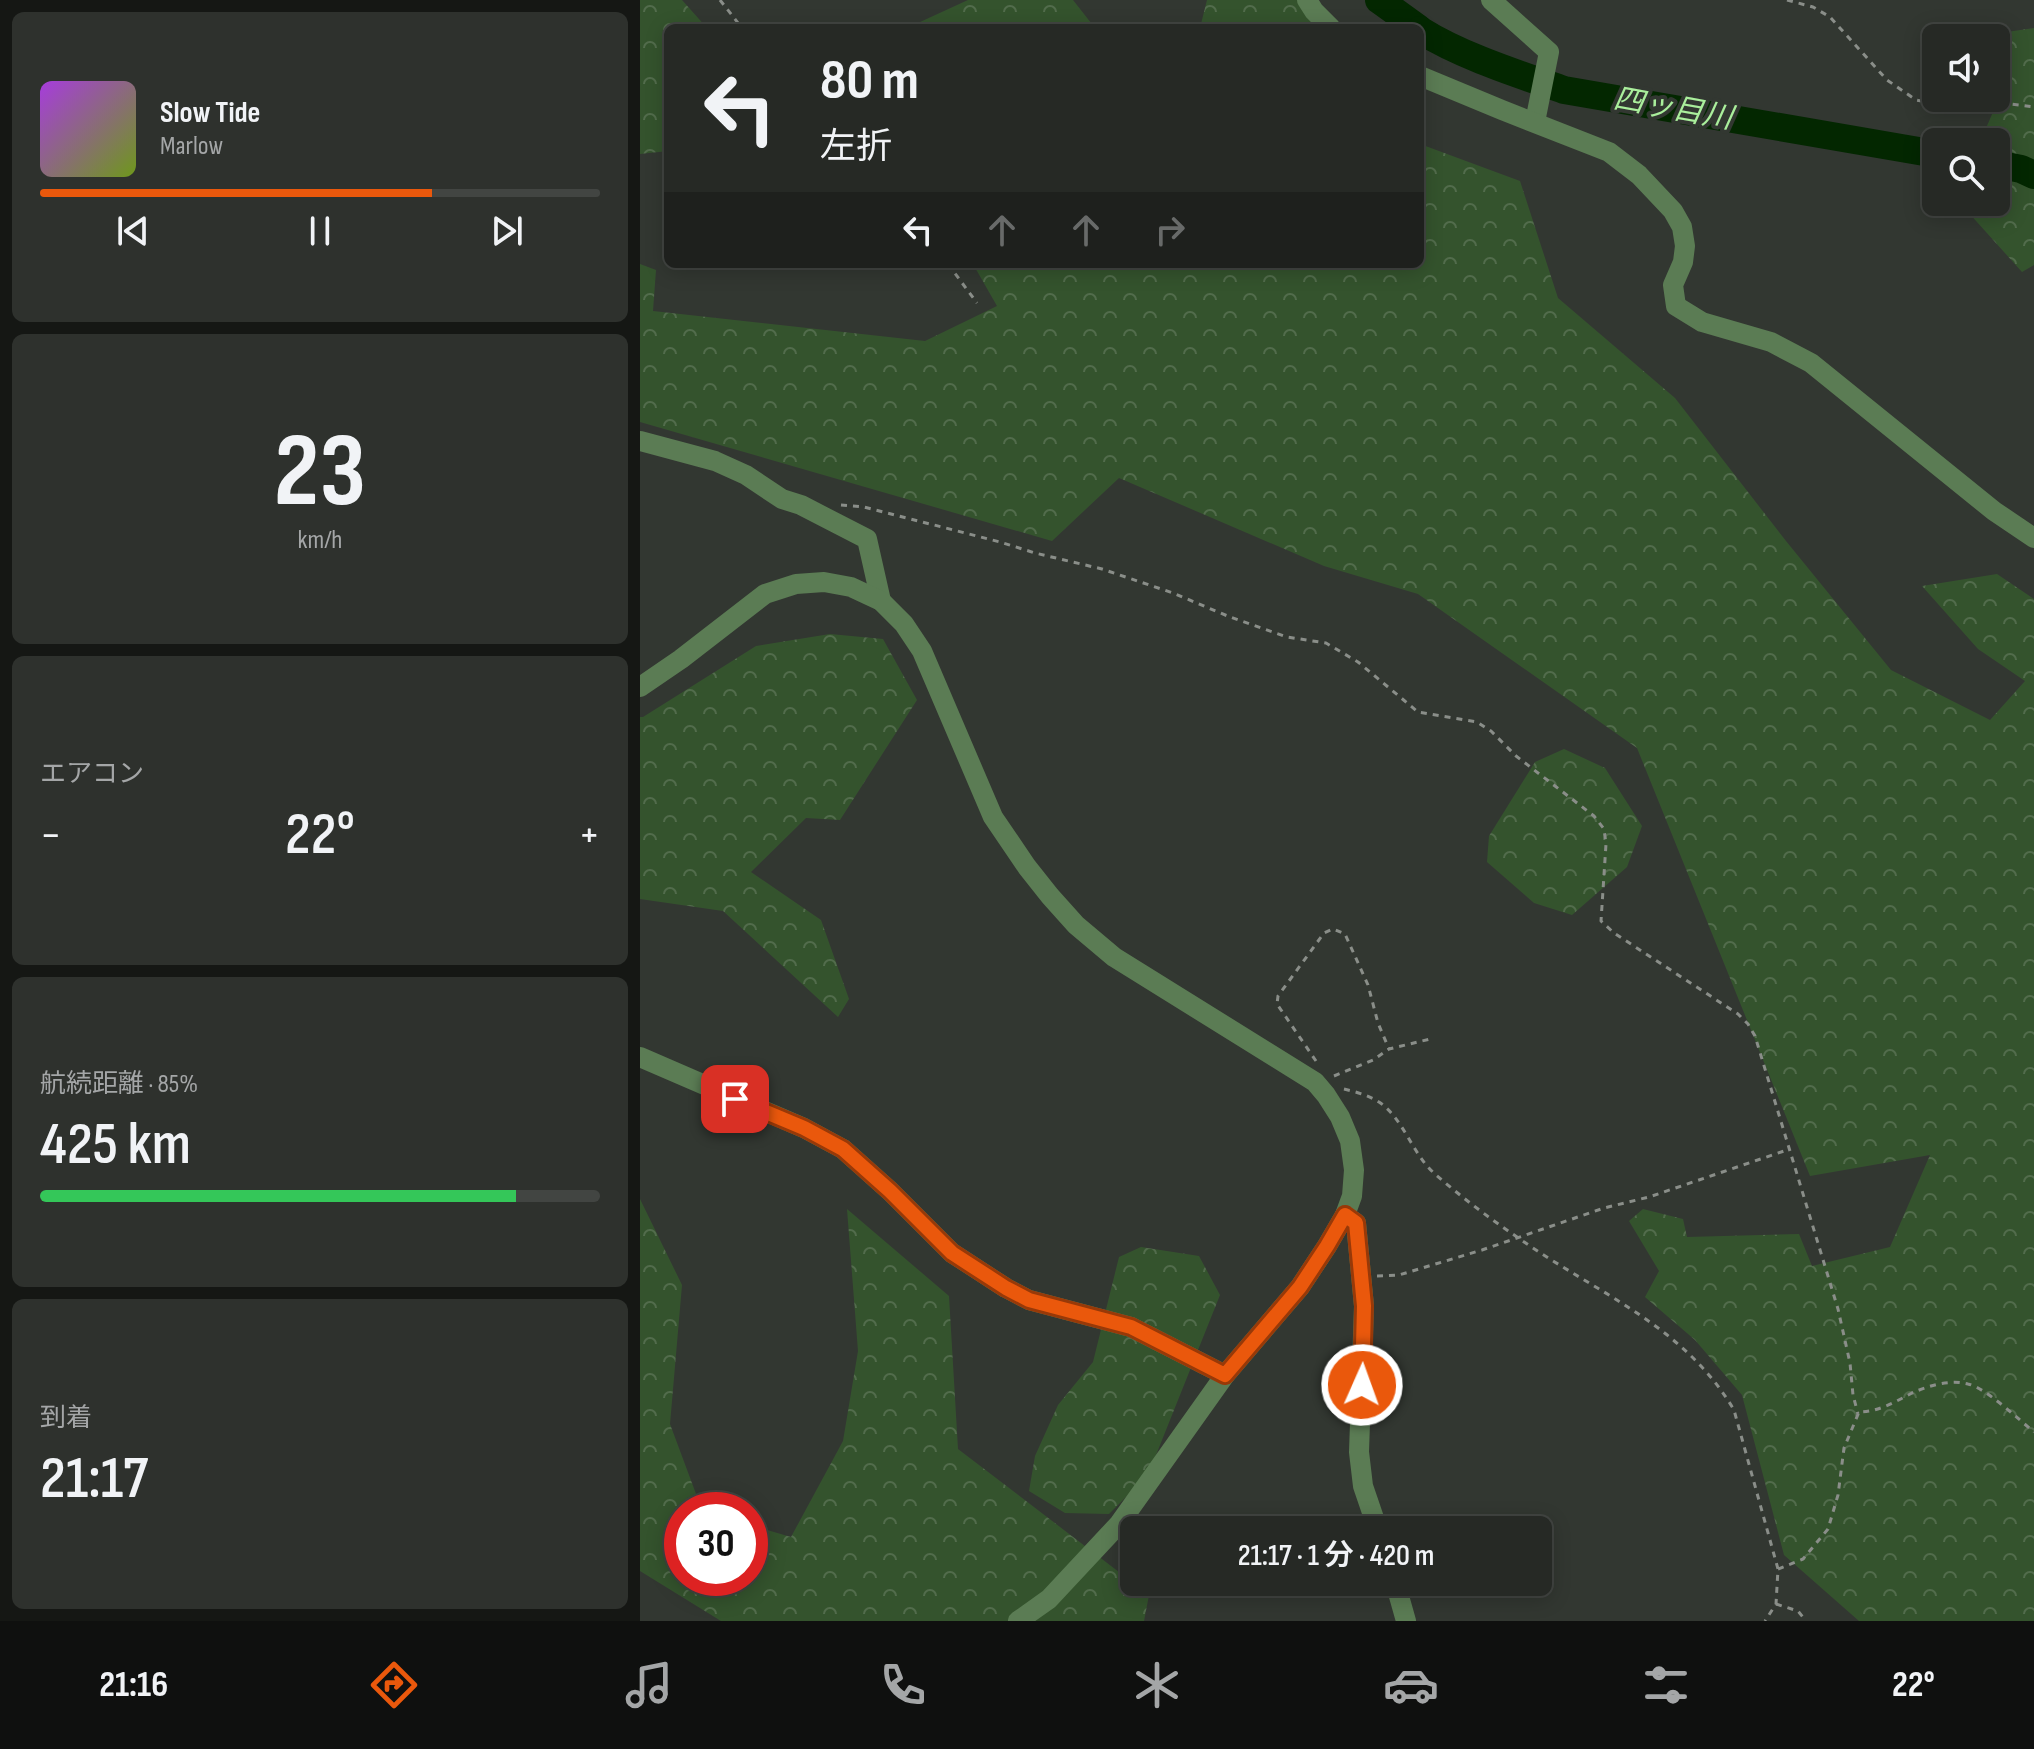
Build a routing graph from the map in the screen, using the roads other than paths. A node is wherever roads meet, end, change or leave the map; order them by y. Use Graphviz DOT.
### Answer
graph roads {
  1 [pos="1307,0"];
  2 [pos="1491,0"];
  3 [pos="1327,24"];
  4 [pos="1424,78"];
  5 [pos="1537,113"];
  6 [pos="640,441"];
  7 [pos="2034,538"];
  8 [pos="881,601"];
  9 [pos="640,687"];
  10 [pos="640,1057"];
  11 [pos="1345,1215"];
  12 [pos="1225,1375"];
  13 [pos="1373,1516"];
  14 [pos="1399,1596"];
  15 [pos="1018,1621"];
  16 [pos="1406,1621"];
  1 -- 3 [label="street"];
  2 -- 5 [label="street"];
  4 -- 5 [label="street"];
  5 -- 7 [label="street"];
  6 -- 8 [label="street"];
  8 -- 9 [label="street"];
  8 -- 11 [label="street"];
  10 -- 12 [label="street"];
  11 -- 12 [label="street"];
  11 -- 13 [label="street"];
  12 -- 15 [label="street"];
  14 -- 16 [label="street"];
}
